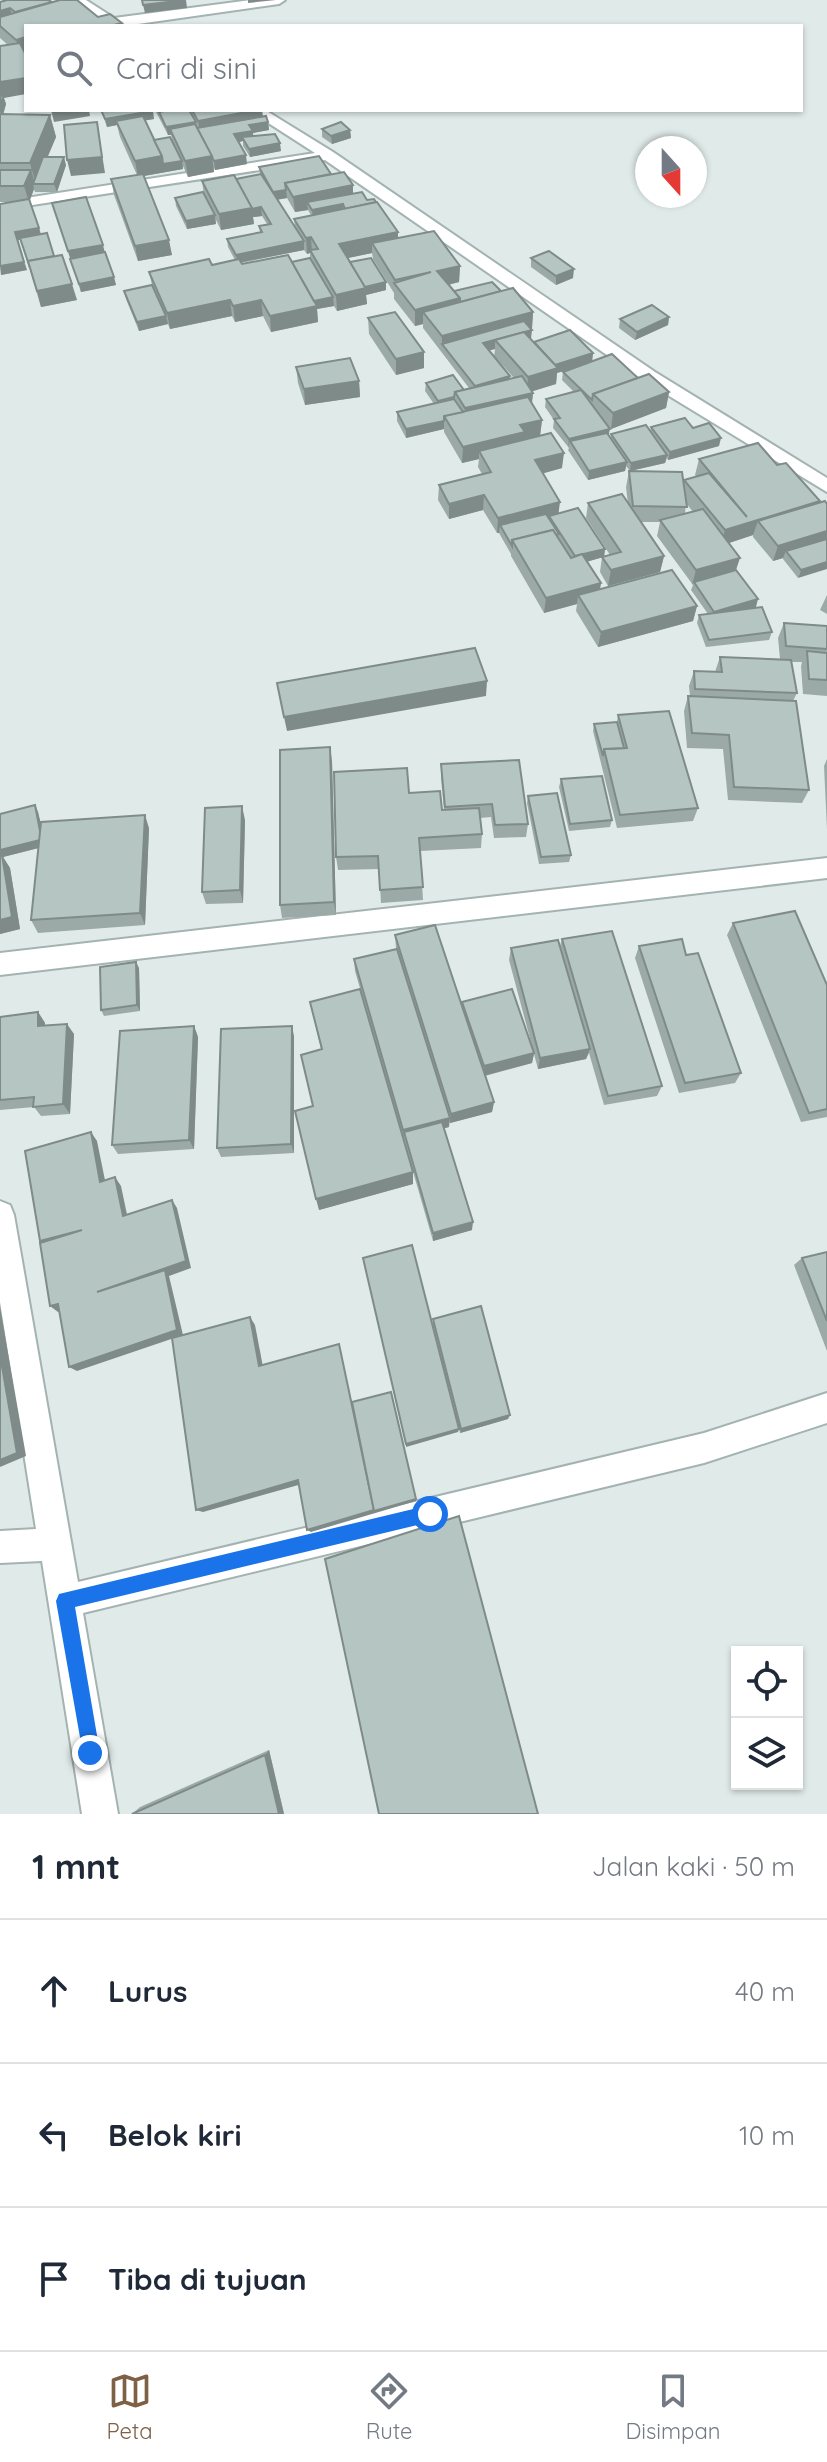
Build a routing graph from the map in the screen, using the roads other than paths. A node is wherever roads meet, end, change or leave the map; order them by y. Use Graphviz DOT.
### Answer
graph roads {
  1 [pos="78,0"];
  2 [pos="279,0"];
  3 [pos="115,24"];
  4 [pos="258,112"];
  5 [pos="328,155"];
  6 [pos="0,206"];
  7 [pos="827,486"];
  8 [pos="827,868"];
  9 [pos="0,964"];
  10 [pos="0,1215"];
  11 [pos="827,1408"];
  12 [pos="55,1544"];
  13 [pos="0,1547"];
  14 [pos="65,1601"];
  15 [pos="100,1814"];
  1 -- 3 [label="street"];
  2 -- 3 [label="street"];
  4 -- 5 [label="street"];
  5 -- 6 [label="street"];
  5 -- 7 [label="street"];
  8 -- 9 [label="street"];
  10 -- 12 [label="street"];
  11 -- 14 [label="street"];
  12 -- 13 [label="street"];
  12 -- 14 [label="street"];
  14 -- 15 [label="street"];
}
